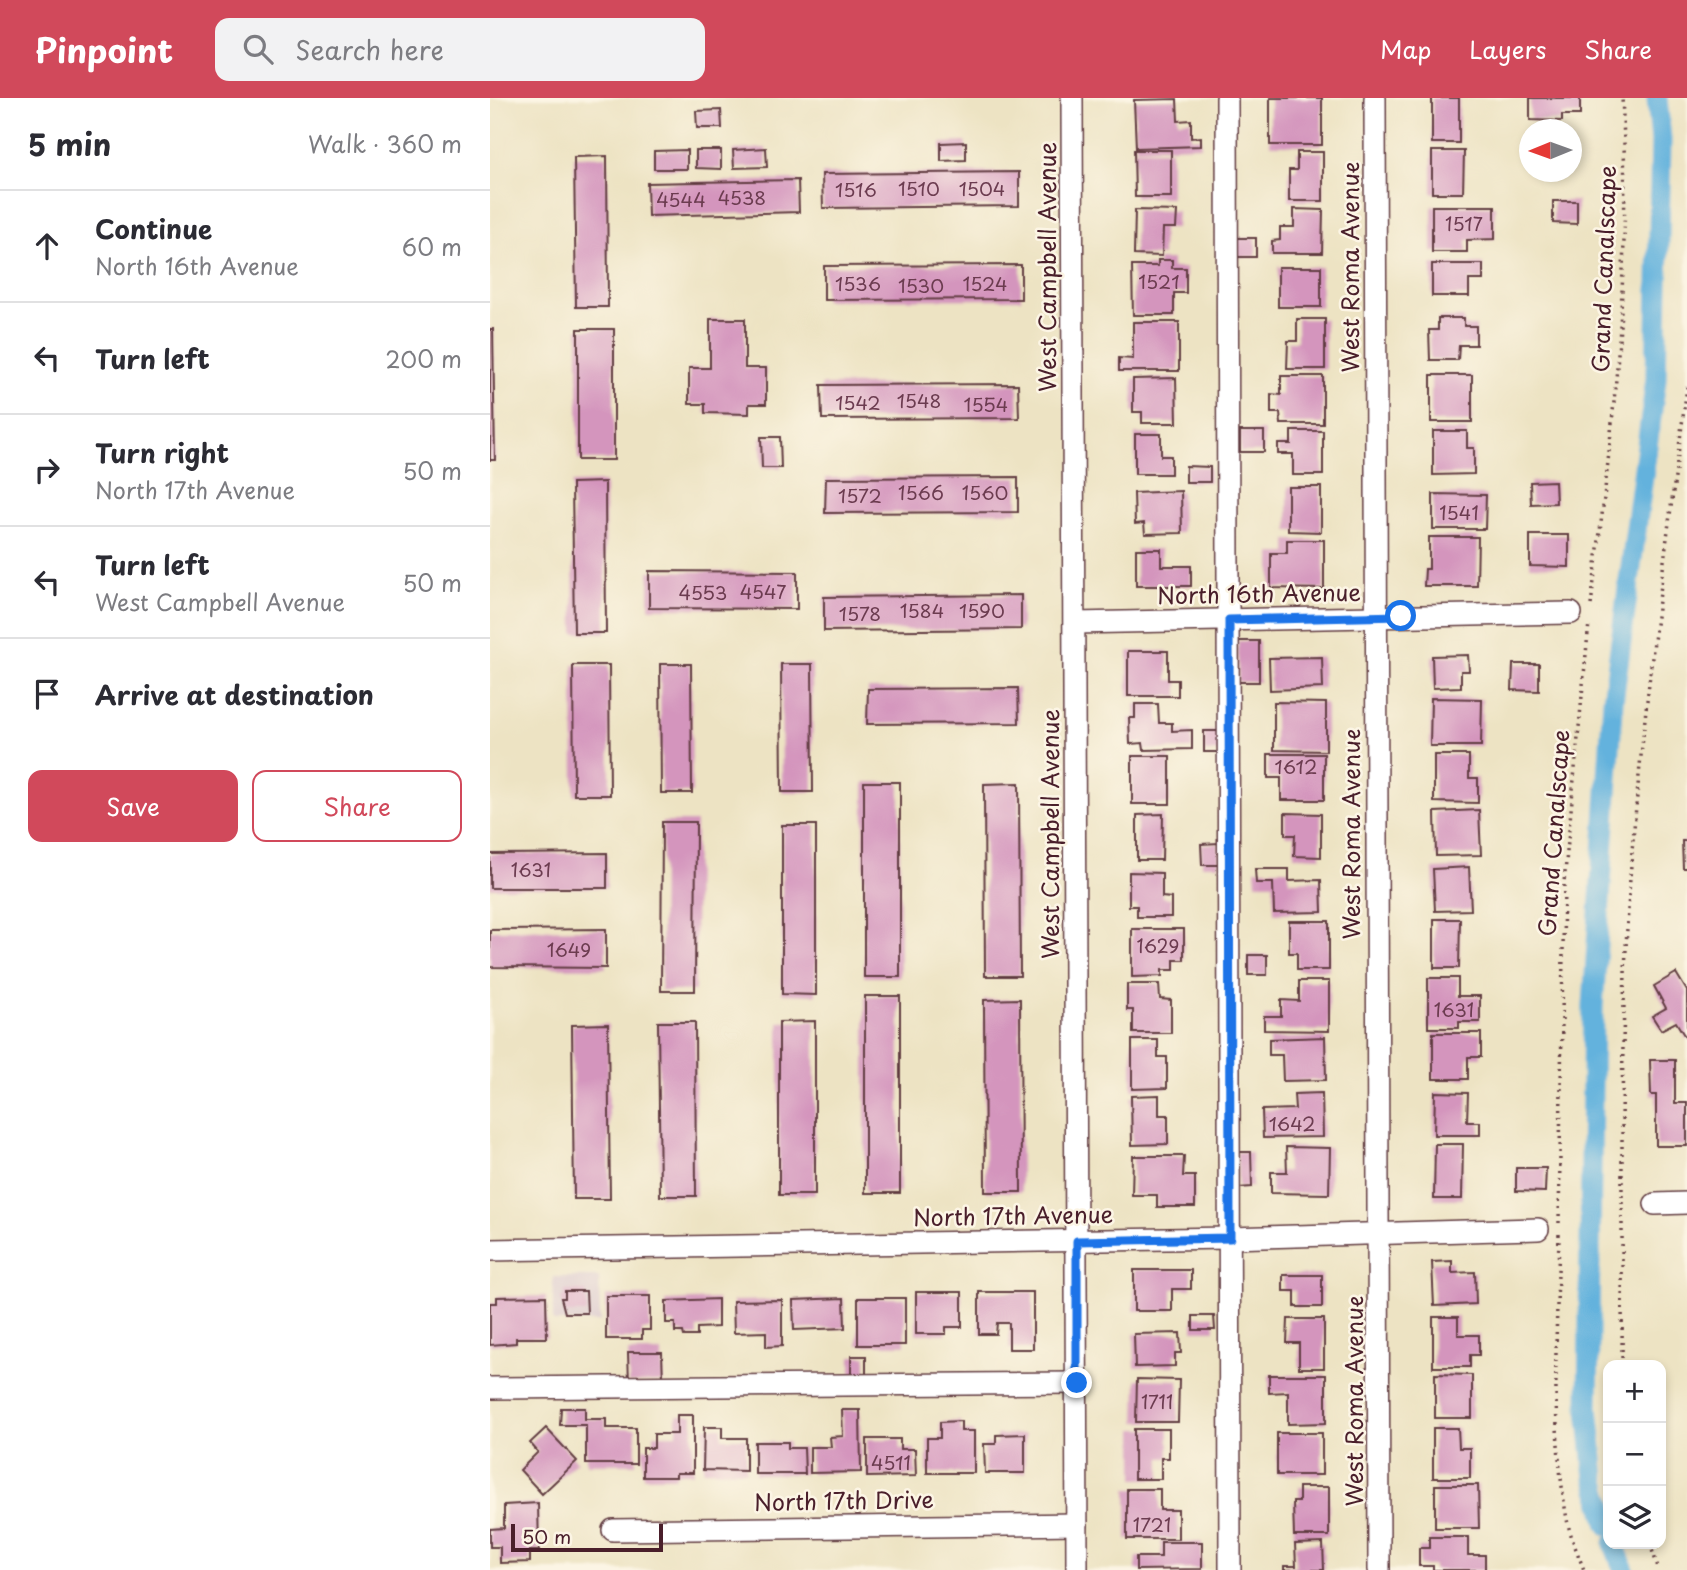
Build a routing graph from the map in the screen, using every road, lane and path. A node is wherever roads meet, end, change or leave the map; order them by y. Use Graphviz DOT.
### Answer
graph roads {
  1 [pos="1072,98"];
  2 [pos="1227,98"];
  3 [pos="1376,98"];
  4 [pos="1622,98"];
  5 [pos="1687,387"];
  6 [pos="1571,613"];
  7 [pos="1375,617"];
  8 [pos="1229,620"];
  9 [pos="1075,623"];
  10 [pos="1687,1203"];
  11 [pos="1655,1204"];
  12 [pos="1538,1229"];
  13 [pos="1379,1234"];
  14 [pos="1230,1238"];
  15 [pos="1077,1241"];
  16 [pos="490,1250"];
  17 [pos="1622,1360"];
  18 [pos="1077,1383"];
  19 [pos="490,1388"];
  20 [pos="1077,1524"];
  21 [pos="613,1530"];
  22 [pos="1652,1549"];
  23 [pos="1076,1570"];
  24 [pos="1230,1570"];
  25 [pos="1379,1570"];
  26 [pos="1584,1570"];
  27 [pos="1659,1570"];
  1 -- 9 [label="street, West Campbell Avenue"];
  2 -- 8 [label="street"];
  3 -- 7 [label="street, West Roma Avenue"];
  4 -- 26 [label="path, Grand Canalscape"];
  5 -- 17 [label="path"];
  6 -- 7 [label="street, North 16th Avenue"];
  7 -- 8 [label="street, North 16th Avenue"];
  7 -- 13 [label="street, West Roma Avenue"];
  8 -- 9 [label="street, North 16th Avenue"];
  8 -- 14 [label="street"];
  9 -- 15 [label="street, West Campbell Avenue"];
  10 -- 11 [label="street"];
  12 -- 13 [label="street, North 17th Avenue"];
  13 -- 14 [label="street, North 17th Avenue"];
  13 -- 25 [label="street, West Roma Avenue"];
  14 -- 15 [label="street, North 17th Avenue"];
  14 -- 24 [label="street"];
  15 -- 16 [label="street, North 17th Avenue"];
  15 -- 18 [label="street, West Campbell Avenue"];
  18 -- 19 [label="street"];
  18 -- 20 [label="street, West Campbell Avenue"];
  20 -- 21 [label="street, North 17th Drive"];
  20 -- 23 [label="street, West Campbell Avenue"];
  22 -- 27 [label="path"];
}
